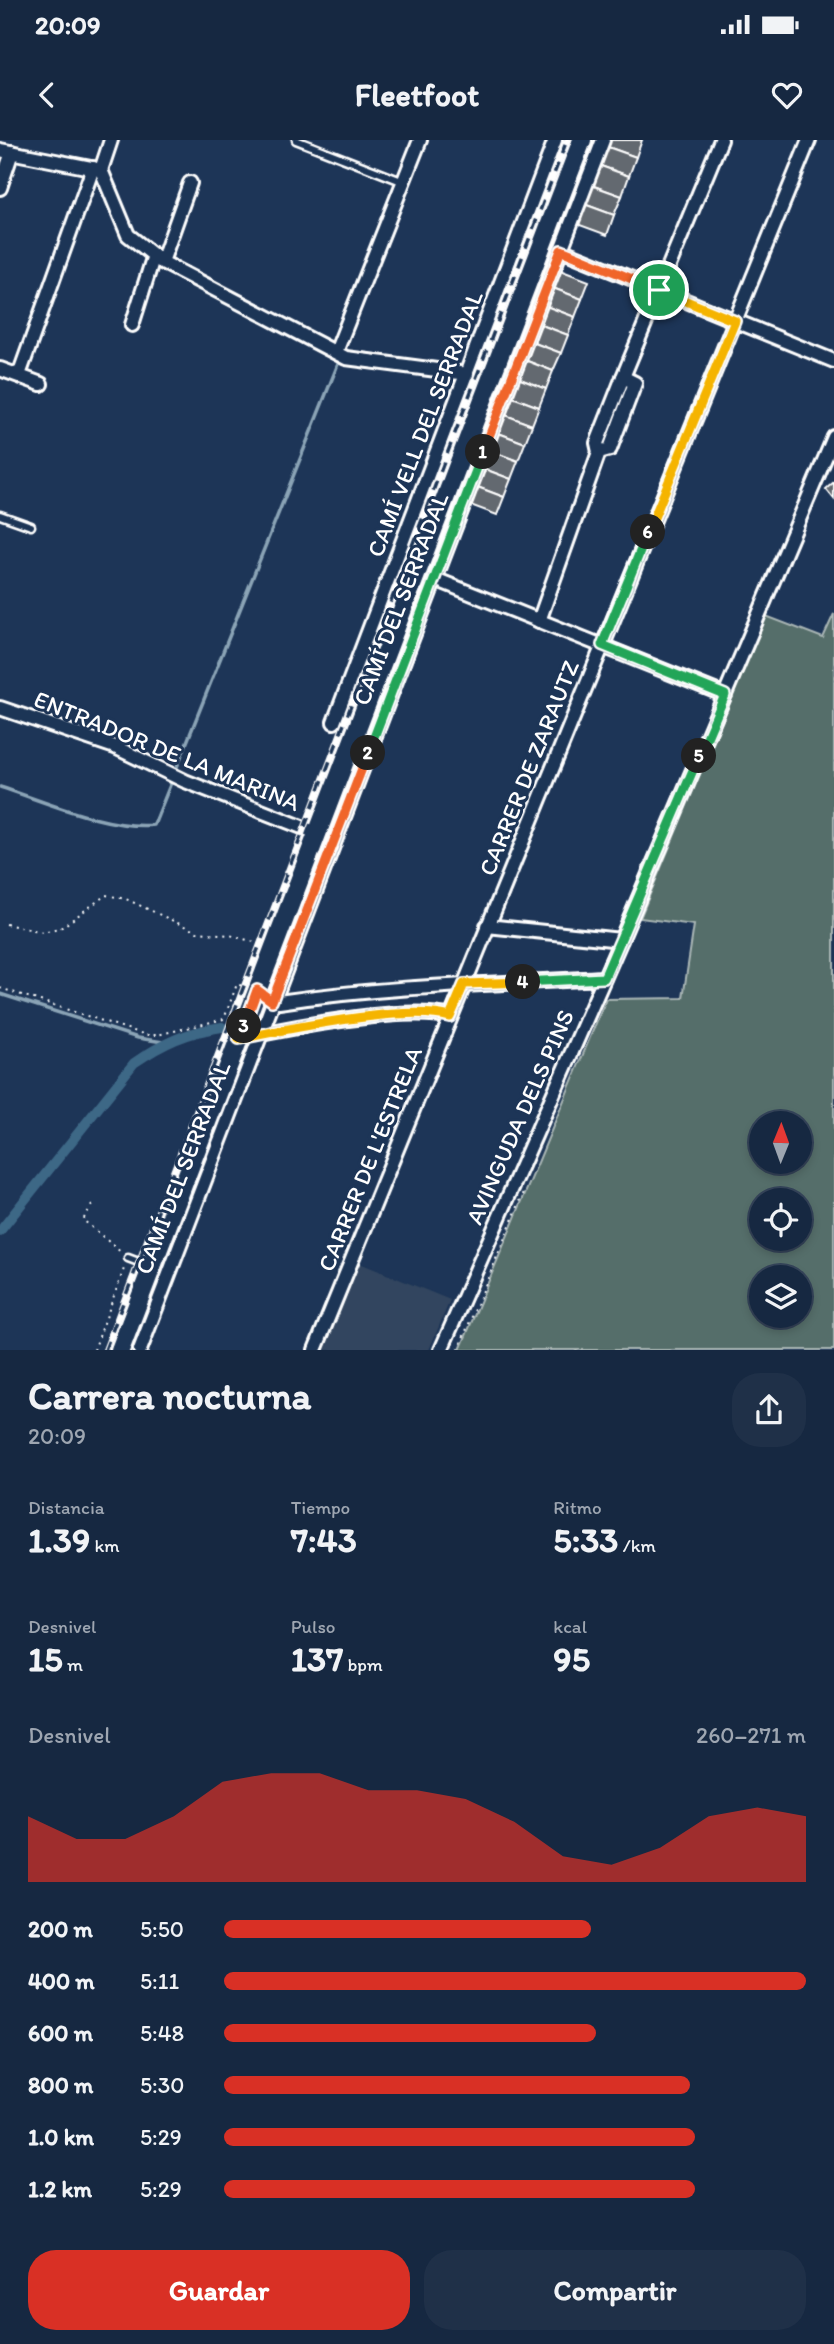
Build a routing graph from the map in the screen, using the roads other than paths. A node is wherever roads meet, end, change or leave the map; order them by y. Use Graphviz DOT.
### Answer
graph roads {
  1 [pos="111,140"];
  2 [pos="296,140"];
  3 [pos="420,140"];
  4 [pos="555,140"];
  5 [pos="582,140"];
  6 [pos="603,140"];
  7 [pos="721,140"];
  8 [pos="808,140"];
  9 [pos="6,151"];
  10 [pos="97,169"];
  11 [pos="404,182"];
  12 [pos="190,183"];
  13 [pos="0,188"];
  14 [pos="561,250"];
  15 [pos="158,259"];
  16 [pos="659,290"];
  17 [pos="735,321"];
  18 [pos="132,325"];
  19 [pos="336,352"];
  20 [pos="834,361"];
  21 [pos="0,369"];
  22 [pos="467,374"];
  23 [pos="19,375"];
  24 [pos="41,384"];
  25 [pos="834,437"];
  26 [pos="0,515"];
  27 [pos="31,526"];
  28 [pos="435,579"];
  29 [pos="539,621"];
  30 [pos="602,645"];
  31 [pos="725,695"];
  32 [pos="0,708"];
  33 [pos="334,722"];
  34 [pos="317,833"];
  35 [pos="487,926"];
  36 [pos="621,940"];
  37 [pos="604,978"];
  38 [pos="464,984"];
  39 [pos="257,990"];
  40 [pos="272,1001"];
  41 [pos="450,1017"];
  42 [pos="260,1035"];
  43 [pos="239,1039"];
  44 [pos="128,1258"];
  45 [pos="152,1267"];
  46 [pos="120,1350"];
  47 [pos="140,1350"];
  48 [pos="315,1350"];
  49 [pos="441,1350"];
  1 -- 10 [label="street"];
  2 -- 11 [label="lane"];
  3 -- 11 [label="street"];
  4 -- 22 [label="street, CAMÍ VELL DEL SERRADAL"];
  5 -- 34 [label="street, CAMÍ DEL SERRADAL"];
  6 -- 14 [label="street, CAMÍ DEL SERRADAL"];
  7 -- 16 [label="street"];
  8 -- 17 [label="street, CARRER DE ZARAUTZ"];
  9 -- 10 [label="street"];
  9 -- 13 [label="street"];
  10 -- 15 [label="street"];
  10 -- 23 [label="street"];
  11 -- 19 [label="street"];
  12 -- 15 [label="street"];
  14 -- 16 [label="street"];
  14 -- 28 [label="street, CAMÍ DEL SERRADAL"];
  15 -- 18 [label="street"];
  15 -- 19 [label="street"];
  16 -- 17 [label="street"];
  16 -- 29 [label="street"];
  17 -- 20 [label="street"];
  17 -- 30 [label="street, CARRER DE ZARAUTZ"];
  19 -- 22 [label="street"];
  21 -- 23 [label="street"];
  22 -- 33 [label="street, CAMÍ VELL DEL SERRADAL"];
  23 -- 24 [label="street"];
  25 -- 31 [label="street, AVINGUDA DELS PINS"];
  26 -- 27 [label="lane"];
  28 -- 29 [label="street"];
  28 -- 40 [label="street, CAMÍ DEL SERRADAL"];
  29 -- 30 [label="street"];
  30 -- 31 [label="street"];
  30 -- 35 [label="street, CARRER DE ZARAUTZ"];
  31 -- 36 [label="street, AVINGUDA DELS PINS"];
  32 -- 34 [label="street, ENTRADOR DE LA MARINA"];
  34 -- 39 [label="street, CAMÍ DEL SERRADAL"];
  35 -- 36 [label="street"];
  35 -- 38 [label="street, CARRER DE ZARAUTZ"];
  36 -- 37 [label="street, AVINGUDA DELS PINS"];
  37 -- 38 [label="street"];
  37 -- 49 [label="street, AVINGUDA DELS PINS"];
  38 -- 40 [label="street"];
  38 -- 41 [label="street, CARRER DE L'ESTRELA"];
  39 -- 40 [label="street"];
  39 -- 43 [label="street, CAMÍ DEL SERRADAL"];
  40 -- 42 [label="street, CAMÍ DEL SERRADAL"];
  41 -- 42 [label="street"];
  41 -- 48 [label="street, CARRER DE L'ESTRELA"];
  42 -- 43 [label="street"];
  42 -- 47 [label="street, CAMÍ DEL SERRADAL"];
  43 -- 45 [label="street, CAMÍ DEL SERRADAL"];
  44 -- 45 [label="lane"];
  45 -- 46 [label="street, CAMÍ DEL SERRADAL"];
}
